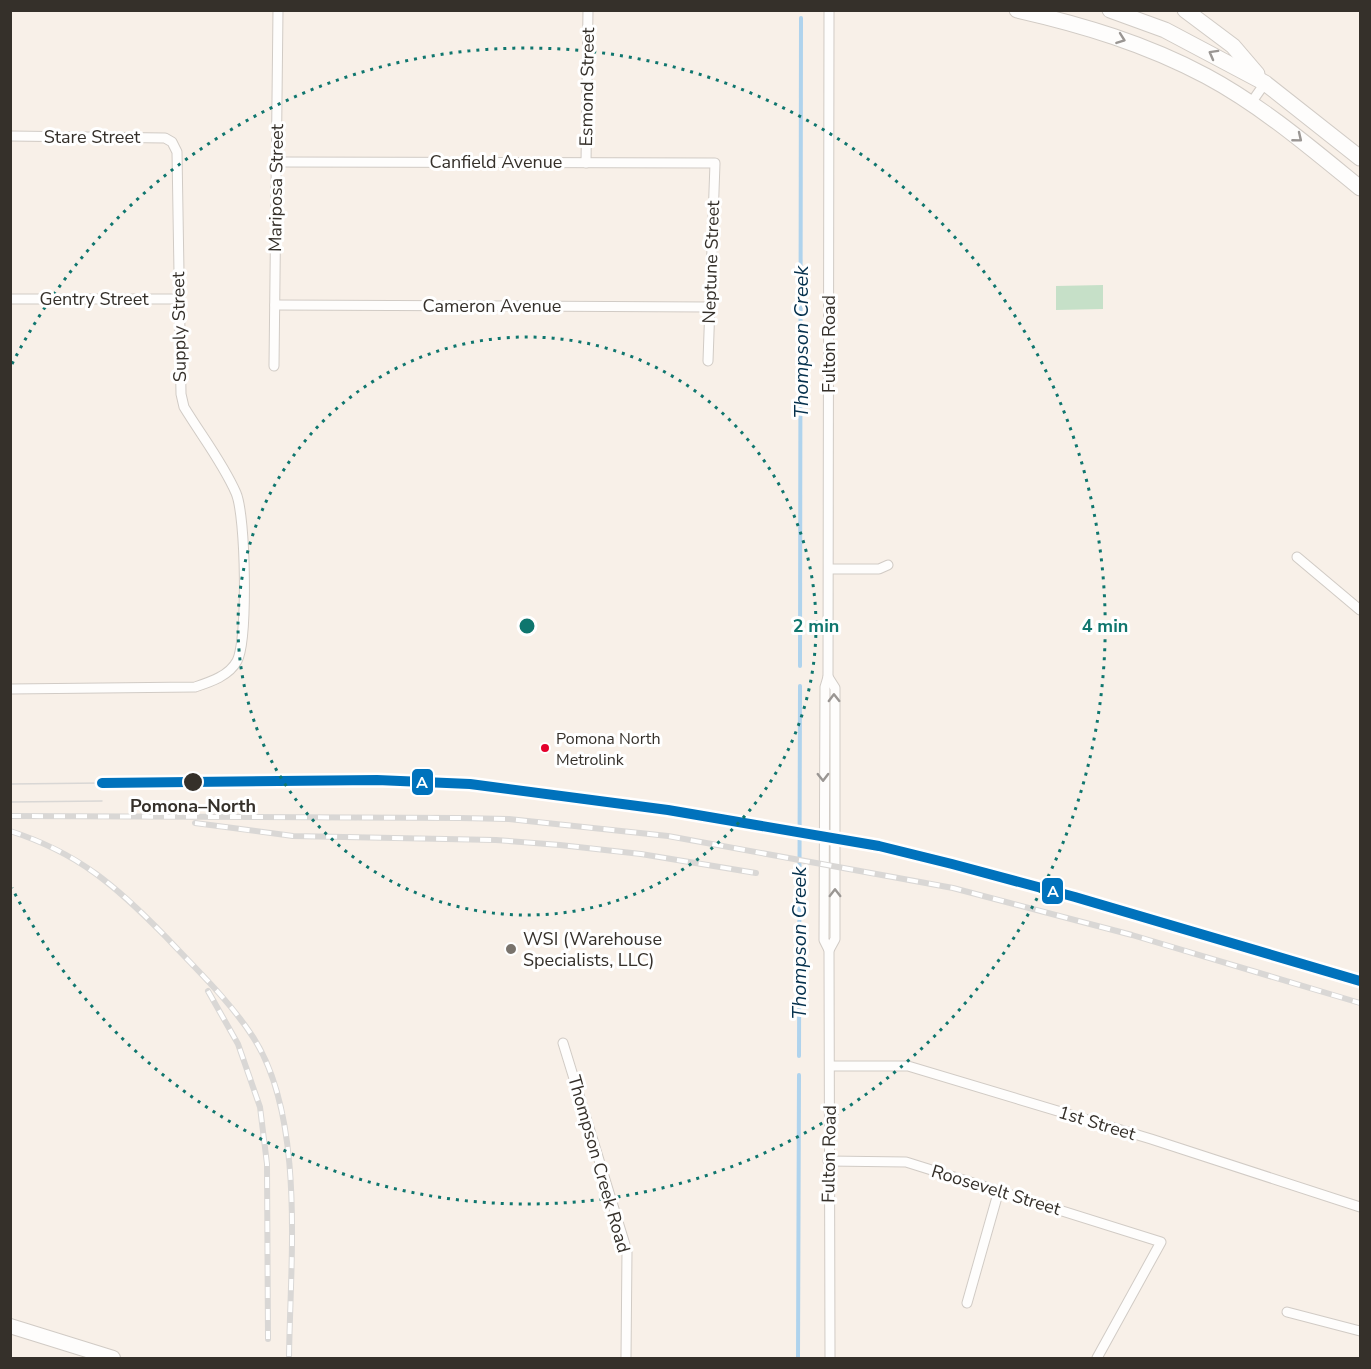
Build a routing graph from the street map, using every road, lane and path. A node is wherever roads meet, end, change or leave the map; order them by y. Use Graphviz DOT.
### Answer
graph roads {
  1 [pos="279,10"];
  2 [pos="588,10"];
  3 [pos="829,10"];
  4 [pos="1017,10"];
  5 [pos="1110,10"];
  6 [pos="1185,10"];
  7 [pos="1068,16"];
  8 [pos="1264,82"];
  9 [pos="1251,103"];
  10 [pos="10,136"];
  11 [pos="172,142"];
  12 [pos="1360,159"];
  13 [pos="276,162"];
  14 [pos="586,163"];
  15 [pos="715,163"];
  16 [pos="1360,188"];
  17 [pos="10,299"];
  18 [pos="178,299"];
  19 [pos="275,305"];
  20 [pos="709,307"];
  21 [pos="708,361"];
  22 [pos="274,366"];
  23 [pos="1297,557"];
  24 [pos="888,565"];
  25 [pos="828,569"];
  26 [pos="1360,610"];
  27 [pos="10,689"];
  28 [pos="563,1043"];
  29 [pos="830,1066"];
  30 [pos="828,1161"];
  31 [pos="999,1190"];
  32 [pos="1360,1207"];
  33 [pos="967,1303"];
  34 [pos="1287,1312"];
  35 [pos="10,1326"];
  36 [pos="1360,1331"];
  37 [pos="113,1359"];
  38 [pos="626,1359"];
  39 [pos="830,1359"];
  40 [pos="1097,1359"];
  1 -- 13 [label="street, Mariposa Street"];
  2 -- 14 [label="street, Esmond Street"];
  3 -- 25 [label="street, Fulton Road"];
  4 -- 7 [label="main road"];
  8 -- 5 [label="main road, one-way"];
  6 -- 8 [label="main road"];
  7 -- 9 [label="main road, one-way"];
  8 -- 9 [label="street"];
  8 -- 12 [label="main road"];
  9 -- 16 [label="main road, one-way"];
  10 -- 11 [label="street, Stare Street"];
  11 -- 18 [label="street, Supply Street"];
  13 -- 14 [label="street, Canfield Avenue"];
  13 -- 19 [label="street, Mariposa Street"];
  14 -- 15 [label="street, Canfield Avenue"];
  15 -- 20 [label="street, Neptune Street"];
  17 -- 18 [label="street, Gentry Street"];
  18 -- 27 [label="street, Supply Street"];
  19 -- 20 [label="street, Cameron Avenue"];
  19 -- 22 [label="street, Mariposa Street"];
  20 -- 21 [label="street, Neptune Street"];
  23 -- 26 [label="street"];
  24 -- 25 [label="street"];
  25 -- 29 [label="street, Fulton Road"];
  28 -- 38 [label="street, Thompson Creek Road"];
  29 -- 30 [label="street, Fulton Road"];
  29 -- 32 [label="street, 1st Street"];
  30 -- 31 [label="street, Roosevelt Street"];
  30 -- 39 [label="street, Fulton Road"];
  31 -- 33 [label="street"];
  31 -- 40 [label="street, Roosevelt Street"];
  34 -- 36 [label="street"];
  35 -- 37 [label="main road"];
}
